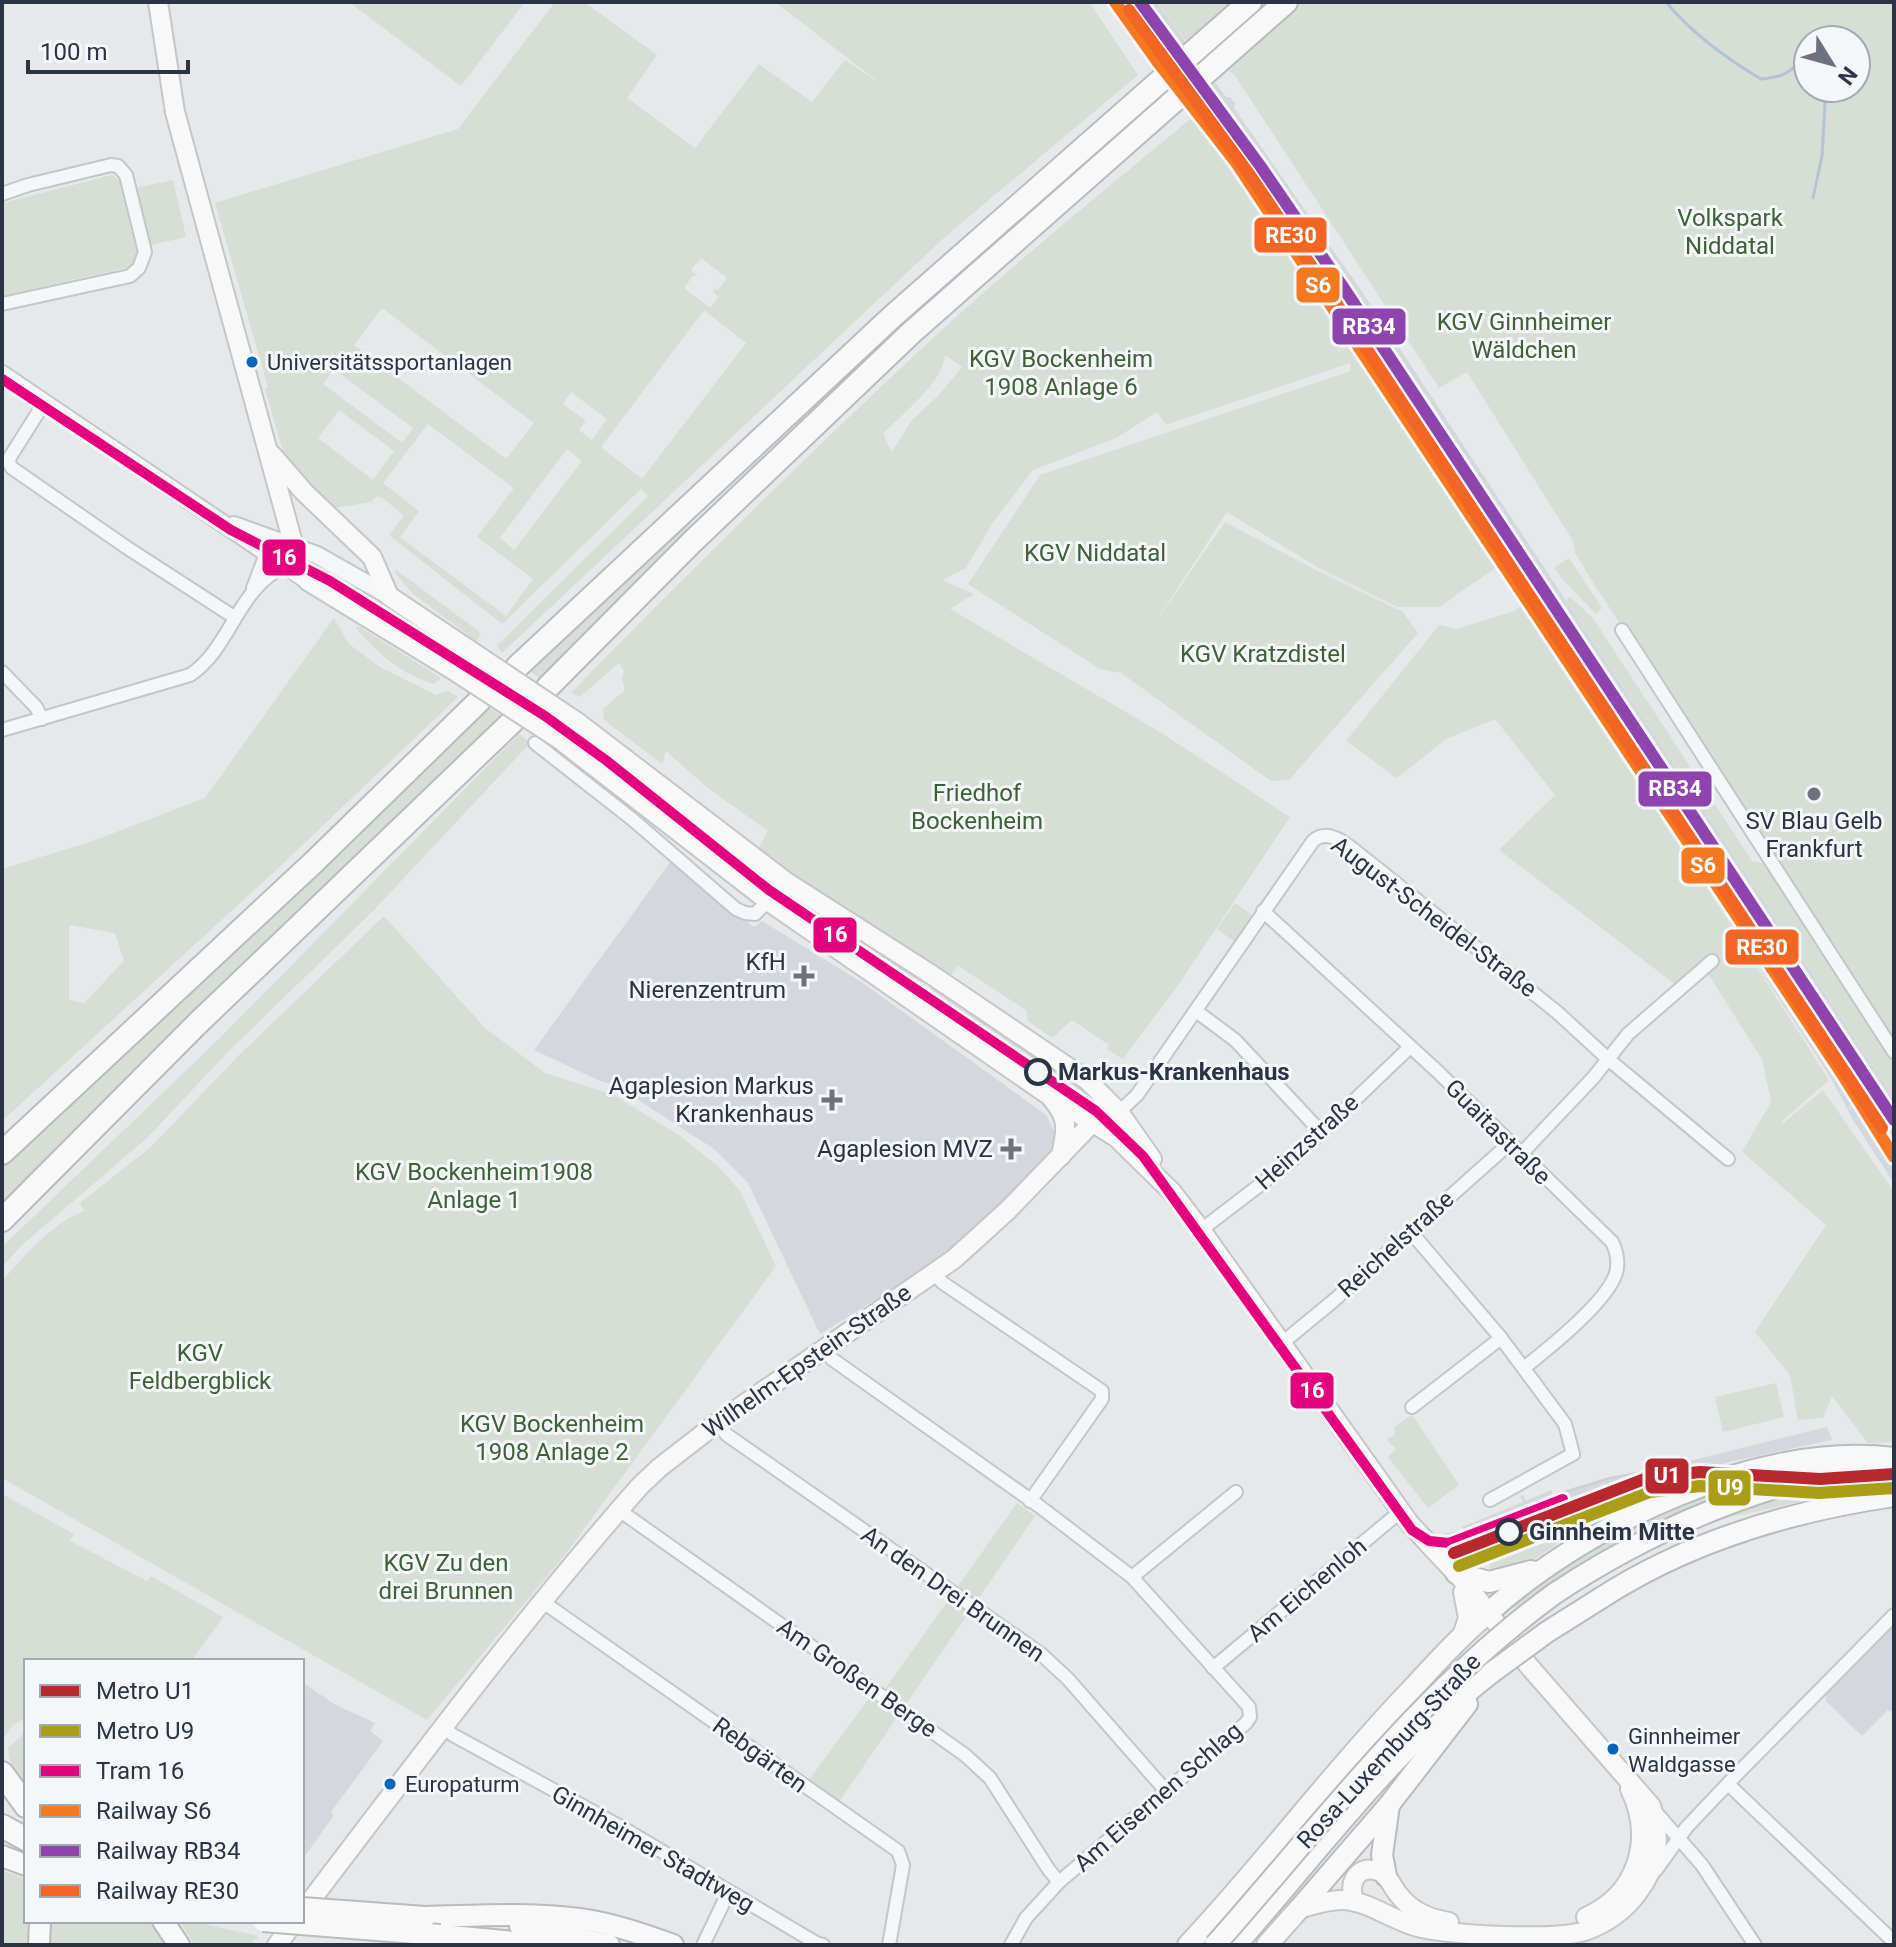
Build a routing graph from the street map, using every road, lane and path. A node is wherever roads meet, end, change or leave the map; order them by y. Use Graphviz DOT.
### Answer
graph roads {
  1 [pos="158,2"];
  2 [pos="1250,2"];
  3 [pos="1286,2"];
  4 [pos="2,194"];
  5 [pos="2,304"];
  6 [pos="2,374"];
  7 [pos="44,403"];
  8 [pos="270,452"];
  9 [pos="319,507"];
  10 [pos="284,514"];
  11 [pos="278,546"];
  12 [pos="285,566"];
  13 [pos="308,581"];
  14 [pos="250,595"];
  15 [pos="389,596"];
  16 [pos="234,617"];
  17 [pos="1622,630"];
  18 [pos="517,667"];
  19 [pos="2,672"];
  20 [pos="548,687"];
  21 [pos="479,701"];
  22 [pos="42,719"];
  23 [pos="512,722"];
  24 [pos="2,730"];
  25 [pos="535,743"];
  26 [pos="768,901"];
  27 [pos="1263,911"];
  28 [pos="1712,961"];
  29 [pos="940,980"];
  30 [pos="920,1006"];
  31 [pos="1196,1011"];
  32 [pos="1409,1048"];
  33 [pos="1894,1052"];
  34 [pos="1608,1059"];
  35 [pos="1087,1080"];
  36 [pos="1047,1094"];
  37 [pos="1119,1112"];
  38 [pos="1094,1121"];
  39 [pos="1321,1132"];
  40 [pos="1510,1143"];
  41 [pos="2,1150"];
  42 [pos="1521,1154"];
  43 [pos="1061,1156"];
  44 [pos="1728,1159"];
  45 [pos="1172,1192"];
  46 [pos="2,1220"];
  47 [pos="1201,1230"];
  48 [pos="1410,1231"];
  49 [pos="933,1273"];
  50 [pos="1501,1338"];
  51 [pos="1282,1343"];
  52 [pos="825,1348"];
  53 [pos="1524,1368"];
  54 [pos="1412,1407"];
  55 [pos="717,1423"];
  56 [pos="1894,1458"];
  57 [pos="1236,1492"];
  58 [pos="1894,1496"];
  59 [pos="1490,1500"];
  60 [pos="1030,1501"];
  61 [pos="619,1510"];
  62 [pos="1401,1511"];
  63 [pos="1549,1564"];
  64 [pos="1132,1577"];
  65 [pos="1460,1583"];
  66 [pos="538,1609"];
  67 [pos="1894,1615"];
  68 [pos="1489,1617"];
  69 [pos="1462,1636"];
  70 [pos="1213,1668"];
  71 [pos="1491,1673"];
  72 [pos="445,1729"];
  73 [pos="1362,1742"];
  74 [pos="1621,1772"];
  75 [pos="2,1773"];
  76 [pos="1728,1784"];
  77 [pos="1166,1791"];
  78 [pos="1335,1797"];
  79 [pos="24,1803"];
  80 [pos="1389,1805"];
  81 [pos="1651,1806"];
  82 [pos="1680,1838"];
  83 [pos="1386,1876"];
  84 [pos="1059,1882"];
  85 [pos="1644,1885"];
  86 [pos="728,1893"];
  87 [pos="1355,1902"];
  88 [pos="304,1907"];
  89 [pos="1299,1909"];
  90 [pos="304,1910"];
  91 [pos="425,1917"];
  92 [pos="40,1923"];
  93 [pos="164,1923"];
  94 [pos="288,1923"];
  95 [pos="294,1923"];
  96 [pos="440,1935"];
  97 [pos="1894,1942"];
  98 [pos="39,1945"];
  99 [pos="179,1945"];
  100 [pos="277,1945"];
  101 [pos="471,1945"];
  102 [pos="545,1945"];
  103 [pos="609,1945"];
  104 [pos="673,1945"];
  105 [pos="703,1945"];
  106 [pos="823,1945"];
  107 [pos="889,1945"];
  108 [pos="1011,1945"];
  109 [pos="1188,1945"];
  110 [pos="1215,1945"];
  111 [pos="1236,1945"];
  112 [pos="1267,1945"];
  113 [pos="1755,1945"];
  1 -- 8 [label="main road"];
  2 -- 18 [label="highway"];
  3 -- 20 [label="highway"];
  4 -- 5 [label="street"];
  6 -- 7 [label="street"];
  7 -- 11 [label="street"];
  7 -- 16 [label="street"];
  8 -- 9 [label="main road"];
  8 -- 10 [label="main road"];
  9 -- 10 [label="main road"];
  9 -- 15 [label="main road"];
  10 -- 11 [label="main road"];
  11 -- 12 [label="street"];
  11 -- 13 [label="main road"];
  11 -- 14 [label="street"];
  11 -- 15 [label="street"];
  12 -- 13 [label="street"];
  12 -- 14 [label="street"];
  13 -- 26 [label="main road, bridge"];
  14 -- 16 [label="street"];
  15 -- 29 [label="main road, bridge"];
  16 -- 22 [label="street"];
  17 -- 33 [label="street"];
  19 -- 22 [label="street"];
  21 -- 41 [label="highway"];
  22 -- 24 [label="street"];
  23 -- 46 [label="highway"];
  25 -- 26 [label="street"];
  26 -- 30 [label="main road"];
  27 -- 31 [label="street, August-Scheidel-Straße"];
  27 -- 32 [label="street, Guaitastraße"];
  27 -- 34 [label="street, August-Scheidel-Straße"];
  28 -- 34 [label="street"];
  29 -- 30 [label="main road"];
  29 -- 35 [label="main road"];
  30 -- 36 [label="main road"];
  31 -- 37 [label="street, August-Scheidel-Straße"];
  31 -- 39 [label="street"];
  32 -- 39 [label="street, Heinzstraße"];
  32 -- 40 [label="street, Guaitastraße"];
  34 -- 42 [label="street"];
  34 -- 44 [label="street"];
  35 -- 37 [label="main road"];
  35 -- 38 [label="main road"];
  36 -- 38 [label="main road"];
  36 -- 43 [label="main road"];
  37 -- 38 [label="street, August-Scheidel-Straße"];
  37 -- 45 [label="main road"];
  38 -- 43 [label="main road, Wilhelm-Epstein-Straße"];
  38 -- 45 [label="main road"];
  39 -- 47 [label="street, Heinzstraße"];
  40 -- 42 [label="street, Guaitastraße"];
  40 -- 48 [label="street, Reichelstraße"];
  42 -- 53 [label="street, Guaitastraße"];
  43 -- 49 [label="main road, Wilhelm-Epstein-Straße"];
  45 -- 47 [label="main road"];
  47 -- 51 [label="main road"];
  48 -- 50 [label="street"];
  48 -- 51 [label="street, Reichelstraße"];
  49 -- 52 [label="main road, Wilhelm-Epstein-Straße"];
  49 -- 60 [label="street"];
  50 -- 53 [label="street"];
  50 -- 54 [label="street"];
  51 -- 62 [label="main road"];
  52 -- 55 [label="main road, Wilhelm-Epstein-Straße"];
  52 -- 60 [label="street, Am Eisernen Schlag"];
  53 -- 59 [label="street"];
  55 -- 61 [label="main road, Wilhelm-Epstein-Straße"];
  55 -- 77 [label="street, An den Drei Brunnen"];
  56 -- 63 [label="main road"];
  56 -- 110 [label="main road, Rosa-Luxemburg-Straße, bridge"];
  57 -- 64 [label="street"];
  58 -- 71 [label="main road, Rosa-Luxemburg-Straße, bridge"];
  60 -- 64 [label="street, Am Eisernen Schlag"];
  61 -- 66 [label="main road, Wilhelm-Epstein-Straße"];
  61 -- 84 [label="street, Am Großen Berge"];
  62 -- 65 [label="main road"];
  62 -- 70 [label="street, Am Eichenloh"];
  63 -- 65 [label="main road"];
  63 -- 68 [label="main road"];
  64 -- 70 [label="street, Am Eisernen Schlag"];
  65 -- 68 [label="main road"];
  65 -- 69 [label="main road"];
  66 -- 72 [label="main road, Wilhelm-Epstein-Straße"];
  66 -- 107 [label="street, Rebgärten"];
  67 -- 76 [label="street"];
  68 -- 69 [label="main road"];
  68 -- 74 [label="main road"];
  69 -- 73 [label="main road"];
  70 -- 77 [label="street, Am Eisernen Schlag"];
  71 -- 80 [label="main road"];
  71 -- 111 [label="main road, Rosa-Luxemburg-Straße"];
  72 -- 86 [label="street, Ginnheimer Stadtweg"];
  72 -- 88 [label="main road, Wilhelm-Epstein-Straße"];
  73 -- 78 [label="main road"];
  73 -- 109 [label="main road"];
  74 -- 81 [label="main road"];
  74 -- 83 [label="main road"];
  75 -- 79 [label="highway"];
  76 -- 82 [label="street"];
  76 -- 97 [label="street"];
  77 -- 84 [label="street, Am Eisernen Schlag"];
  80 -- 83 [label="main road"];
  80 -- 89 [label="main road"];
  81 -- 82 [label="street"];
  81 -- 85 [label="main road"];
  82 -- 85 [label="street"];
  82 -- 113 [label="street"];
  83 -- 87 [label="main road"];
  84 -- 108 [label="street, Am Eisernen Schlag"];
  85 -- 87 [label="main road"];
  86 -- 105 [label="street"];
  86 -- 106 [label="street, Ginnheimer Stadtweg"];
  87 -- 89 [label="main road"];
  89 -- 112 [label="main road"];
  90 -- 91 [label="main road, bridge"];
  91 -- 103 [label="main road"];
  91 -- 104 [label="main road"];
  92 -- 98 [label="main road"];
  93 -- 99 [label="main road"];
  94 -- 96 [label="main road, bridge"];
  95 -- 100 [label="main road"];
  96 -- 101 [label="main road"];
  96 -- 102 [label="main road"];
}
